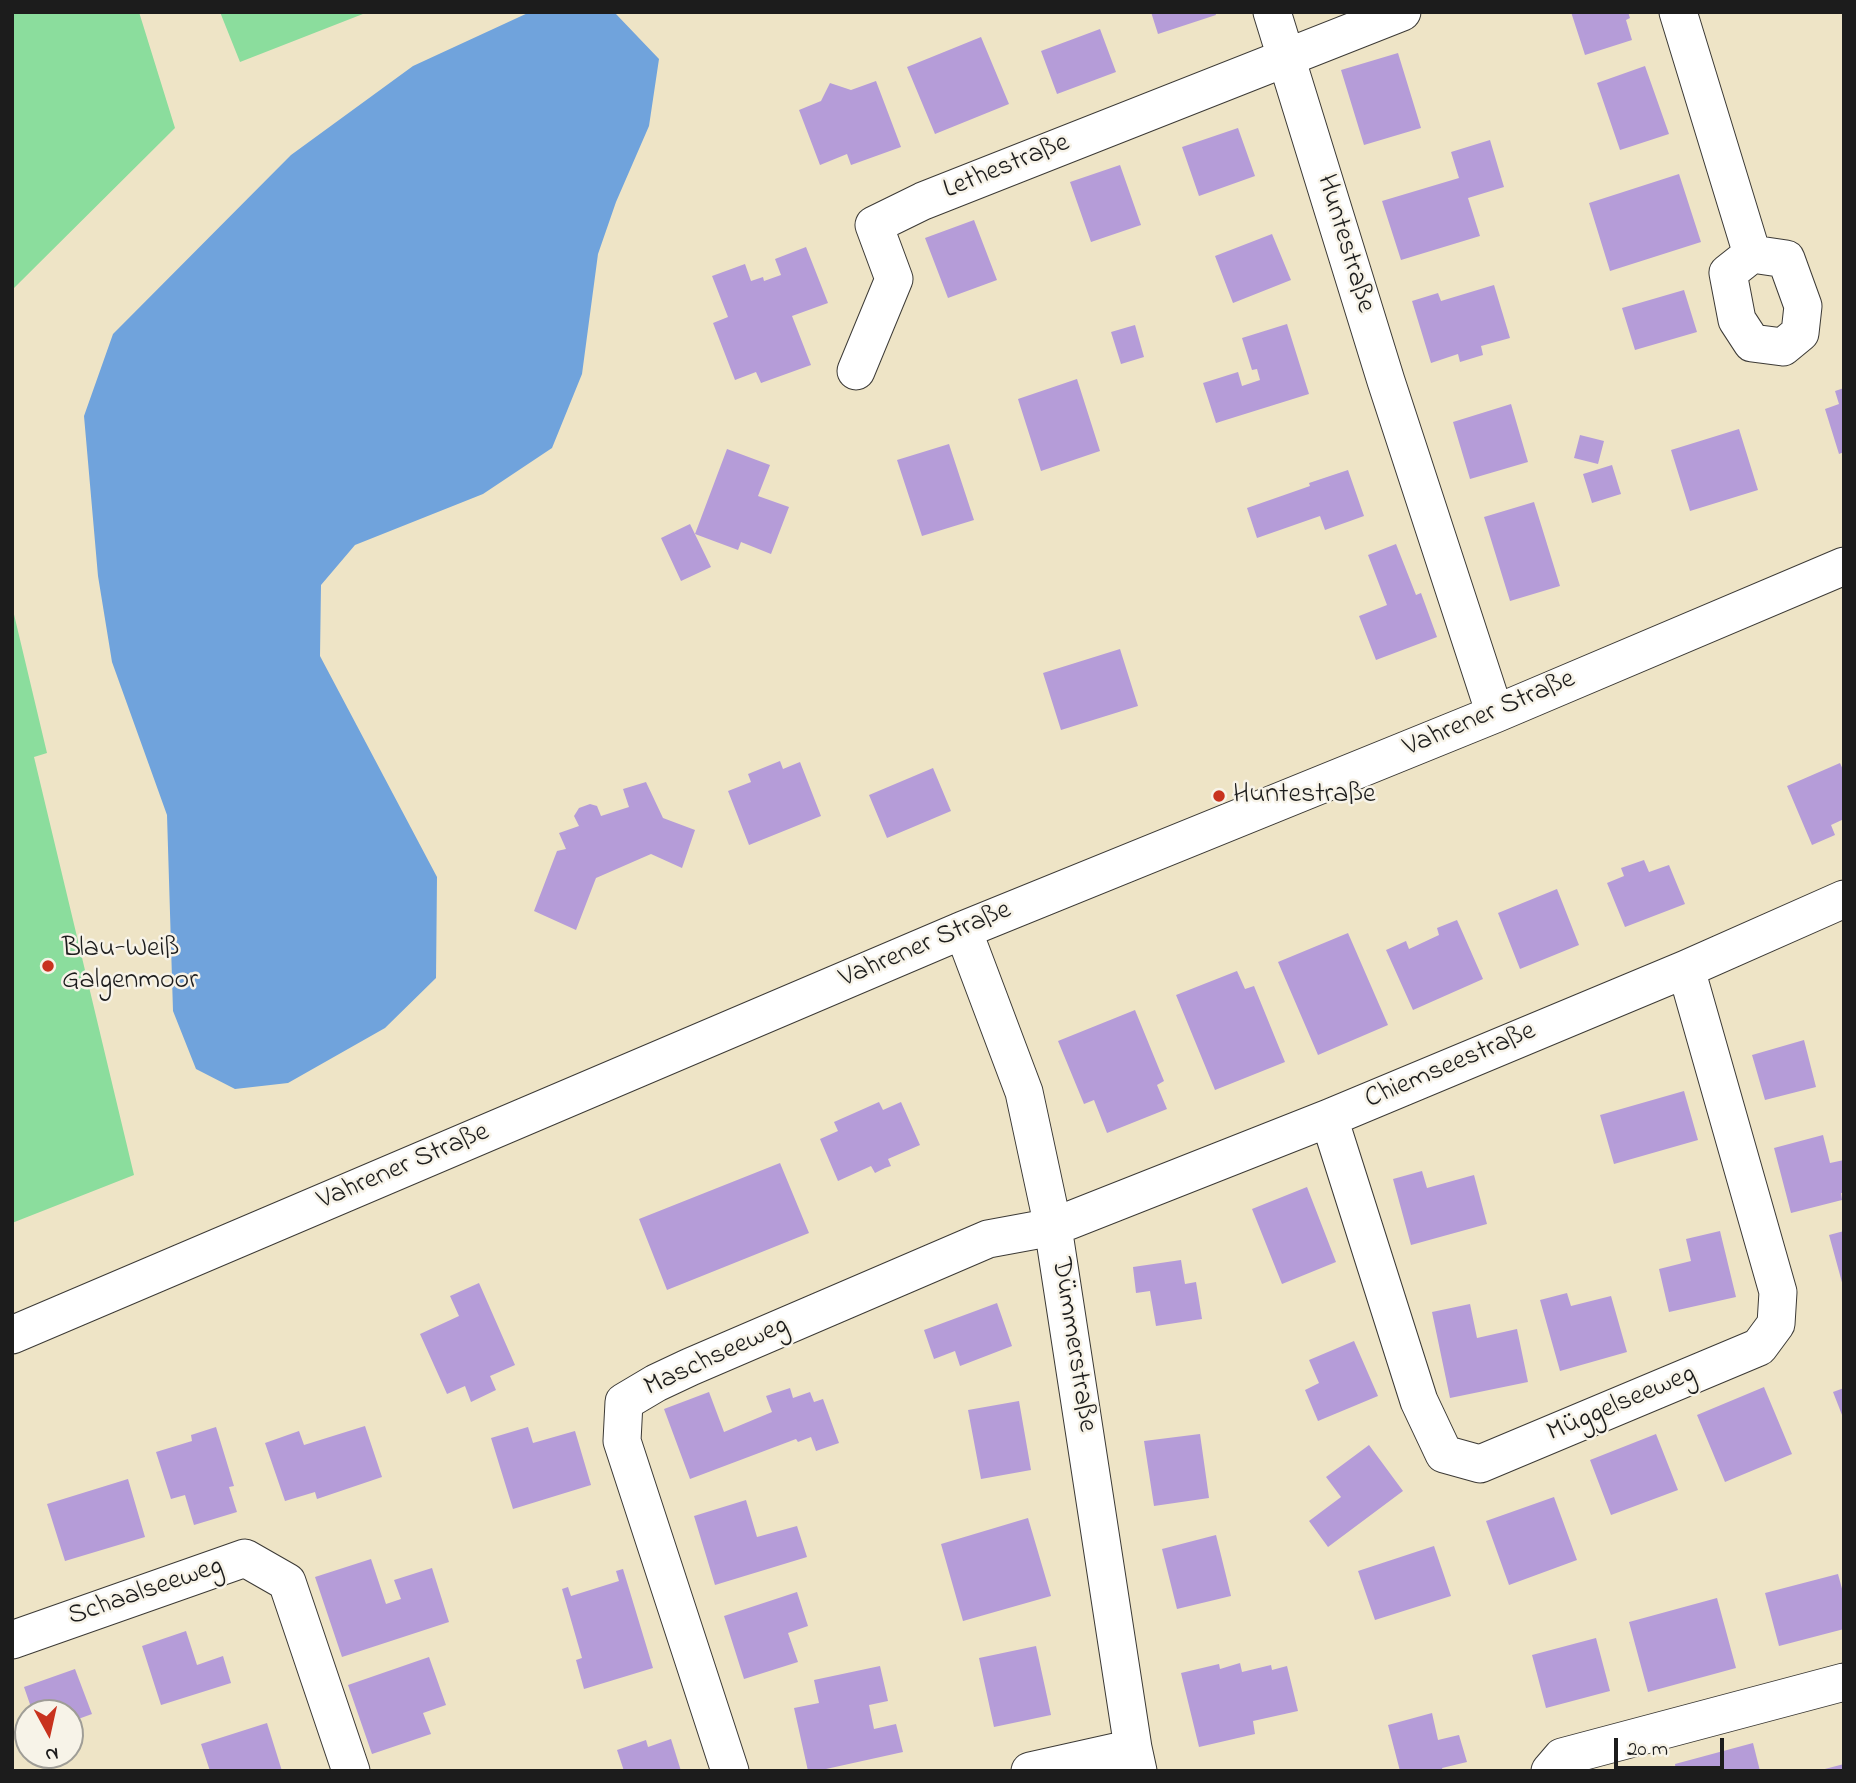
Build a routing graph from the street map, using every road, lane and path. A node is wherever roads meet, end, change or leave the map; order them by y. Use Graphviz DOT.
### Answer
graph roads {
  1 [pos="1272,12"];
  2 [pos="1402,12"];
  3 [pos="1678,12"];
  4 [pos="1287,58"];
  5 [pos="1752,254"];
  6 [pos="856,371"];
  7 [pos="1844,566"];
  8 [pos="1495,714"];
  9 [pos="1844,899"];
  10 [pos="962,930"];
  11 [pos="1686,969"];
  12 [pos="1328,1118"];
  13 [pos="1054,1227"];
  14 [pos="12,1335"];
  15 [pos="12,1640"];
  16 [pos="1844,1682"];
  17 [pos="1136,1759"];
  18 [pos="351,1771"];
  19 [pos="730,1771"];
  20 [pos="1030,1771"];
  21 [pos="1550,1771"];
  1 -- 4 [label="street, Huntestraße"];
  2 -- 4 [label="street"];
  3 -- 5 [label="street"];
  4 -- 6 [label="street, Lethestraße"];
  4 -- 8 [label="street, Huntestraße"];
  7 -- 8 [label="street, Vahrener Straße"];
  8 -- 10 [label="street, Vahrener Straße"];
  9 -- 11 [label="street, Chiemseestraße"];
  10 -- 13 [label="street, Dümmerstraße"];
  10 -- 14 [label="street, Vahrener Straße"];
  11 -- 12 [label="street, Chiemseestraße"];
  11 -- 12 [label="street, Müggelseeweg"];
  12 -- 13 [label="street, Chiemseestraße"];
  13 -- 17 [label="street, Dümmerstraße"];
  13 -- 19 [label="street, Maschseeweg"];
  15 -- 18 [label="street, Schaalseeweg"];
  16 -- 21 [label="street"];
  17 -- 20 [label="street"];
}
